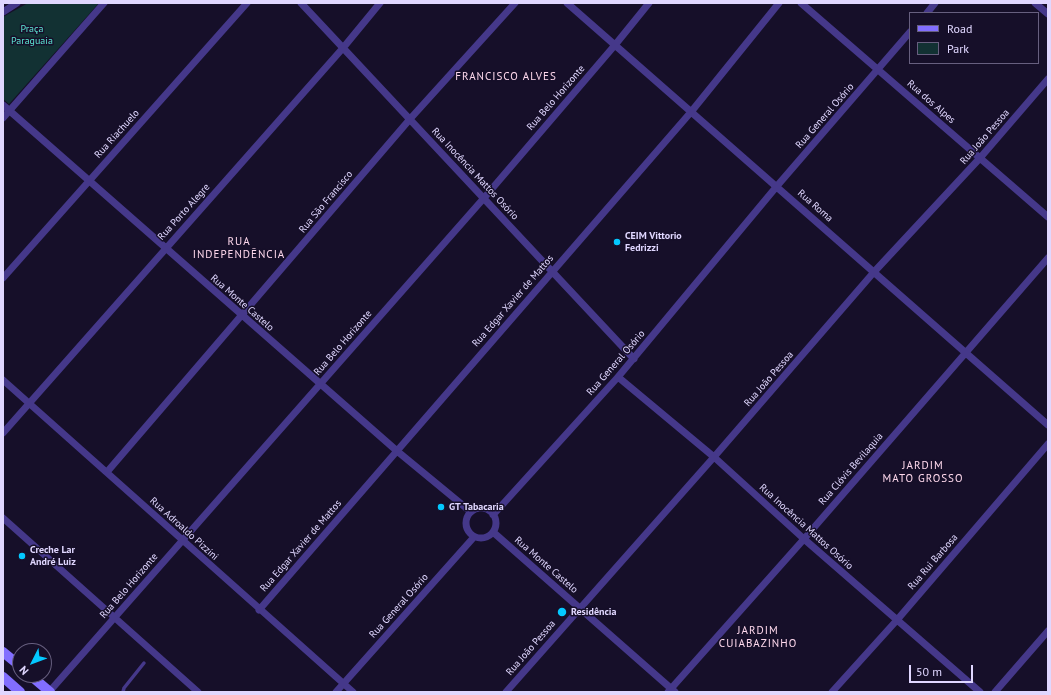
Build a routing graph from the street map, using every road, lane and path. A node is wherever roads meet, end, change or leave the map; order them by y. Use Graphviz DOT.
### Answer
graph roads {
  1 [pos="17,3"];
  2 [pos="104,3"];
  3 [pos="247,3"];
  4 [pos="301,3"];
  5 [pos="380,3"];
  6 [pos="515,3"];
  7 [pos="567,3"];
  8 [pos="648,3"];
  9 [pos="779,3"];
  10 [pos="801,3"];
  11 [pos="935,3"];
  12 [pos="1035,3"];
  13 [pos="3,12"];
  14 [pos="928,12"];
  15 [pos="1048,14"];
  16 [pos="909,33"];
  17 [pos="615,45"];
  18 [pos="343,48"];
  19 [pos="878,69"];
  20 [pos="1048,79"];
  21 [pos="3,105"];
  22 [pos="9,111"];
  23 [pos="691,112"];
  24 [pos="3,118"];
  25 [pos="410,119"];
  26 [pos="980,158"];
  27 [pos="89,181"];
  28 [pos="777,186"];
  29 [pos="484,198"];
  30 [pos="1048,217"];
  31 [pos="165,248"];
  32 [pos="1048,258"];
  33 [pos="552,272"];
  34 [pos="874,272"];
  35 [pos="3,278"];
  36 [pos="242,316"];
  37 [pos="965,352"];
  38 [pos="634,358"];
  39 [pos="618,377"];
  40 [pos="3,380"];
  41 [pos="320,384"];
  42 [pos="29,403"];
  43 [pos="1048,425"];
  44 [pos="3,433"];
  45 [pos="1048,444"];
  46 [pos="397,451"];
  47 [pos="714,457"];
  48 [pos="107,472"];
  49 [pos="471,512"];
  50 [pos="493,515"];
  51 [pos="3,518"];
  52 [pos="493,532"];
  53 [pos="474,536"];
  54 [pos="804,539"];
  55 [pos="182,541"];
  56 [pos="580,608"];
  57 [pos="259,610"];
  58 [pos="115,617"];
  59 [pos="897,620"];
  60 [pos="1048,631"];
  61 [pos="3,652"];
  62 [pos="12,659"];
  63 [pos="144,663"];
  64 [pos="3,676"];
  65 [pos="39,683"];
  66 [pos="343,684"];
  67 [pos="671,691"];
  68 [pos="20,692"];
  69 [pos="49,692"];
  70 [pos="123,692"];
  71 [pos="198,692"];
  72 [pos="336,692"];
  73 [pos="353,692"];
  74 [pos="506,692"];
  75 [pos="832,692"];
  76 [pos="980,692"];
  77 [pos="995,692"];
  1 -- 13 [label="street"];
  2 -- 22 [label="street"];
  3 -- 27 [label="street, Rua Riachuelo"];
  4 -- 18 [label="street, Rua Inocência Mattos Osório"];
  5 -- 18 [label="street, Rua Porto Alegre"];
  6 -- 25 [label="street, Rua São Francisco"];
  7 -- 17 [label="street, Rua Roma"];
  8 -- 17 [label="street, Rua Belo Horizonte"];
  9 -- 23 [label="street, Rua Edgar Xavier de Mattos"];
  10 -- 19 [label="street, Rua dos Alpes"];
  11 -- 14 [label="street"];
  12 -- 15 [label="street"];
  16 -- 19 [label="street, Rua General Osório"];
  17 -- 23 [label="street, Rua Roma"];
  17 -- 29 [label="street, Rua Belo Horizonte"];
  18 -- 25 [label="street, Rua Inocência Mattos Osório"];
  18 -- 31 [label="street, Rua Porto Alegre"];
  19 -- 26 [label="street, Rua dos Alpes"];
  19 -- 28 [label="street, Rua General Osório"];
  20 -- 26 [label="street, Rua João Pessoa"];
  21 -- 22 [label="street, Rua Monte Castelo"];
  22 -- 24 [label="street"];
  22 -- 27 [label="street, Rua Monte Castelo"];
  23 -- 28 [label="street, Rua Roma"];
  23 -- 33 [label="street, Rua Edgar Xavier de Mattos"];
  25 -- 29 [label="street, Rua Inocência Mattos Osório"];
  25 -- 36 [label="street, Rua São Francisco"];
  26 -- 30 [label="street, Rua dos Alpes"];
  26 -- 34 [label="street, Rua João Pessoa"];
  27 -- 31 [label="street, Rua Monte Castelo"];
  27 -- 35 [label="street, Rua Riachuelo"];
  28 -- 34 [label="street, Rua Roma"];
  28 -- 38 [label="street, Rua General Osório"];
  29 -- 33 [label="street, Rua Inocência Mattos Osório"];
  29 -- 41 [label="street, Rua Belo Horizonte"];
  31 -- 36 [label="street, Rua Monte Castelo"];
  31 -- 42 [label="street, Rua Porto Alegre"];
  32 -- 37 [label="street, Rua Clóvis Bevilaquia"];
  33 -- 38 [label="street, Rua Inocência Mattos Osório"];
  33 -- 46 [label="street, Rua Edgar Xavier de Mattos"];
  34 -- 37 [label="street, Rua Roma"];
  34 -- 47 [label="street, Rua João Pessoa"];
  36 -- 41 [label="street, Rua Monte Castelo"];
  36 -- 48 [label="street, Rua São Francisco"];
  37 -- 43 [label="street, Rua Roma"];
  37 -- 54 [label="street, Rua Clóvis Bevilaquia"];
  38 -- 39 [label="street, Rua General Osório"];
  39 -- 47 [label="street, Rua Inocência Mattos Osório"];
  39 -- 50 [label="street, Rua General Osório"];
  40 -- 42 [label="street, Rua Adroaldo Pizzini"];
  41 -- 46 [label="street, Rua Monte Castelo"];
  41 -- 55 [label="street, Rua Belo Horizonte"];
  42 -- 44 [label="street, Rua Porto Alegre"];
  42 -- 48 [label="street, Rua Adroaldo Pizzini"];
  45 -- 59 [label="street, Rua Rui Barbosa"];
  46 -- 49 [label="street, Rua Monte Castelo"];
  46 -- 57 [label="street, Rua Edgar Xavier de Mattos"];
  47 -- 54 [label="street, Rua Inocência Mattos Osório"];
  47 -- 56 [label="street, Rua João Pessoa"];
  48 -- 55 [label="street, Rua Adroaldo Pizzini"];
  49 -- 50 [label="street"];
  49 -- 53 [label="street"];
  50 -- 52 [label="street"];
  51 -- 58 [label="street"];
  52 -- 53 [label="street"];
  52 -- 56 [label="street, Rua Monte Castelo"];
  53 -- 66 [label="street, Rua General Osório"];
  54 -- 59 [label="street, Rua Inocência Mattos Osório"];
  54 -- 67 [label="street, Rua Clóvis Bevilaquia"];
  55 -- 57 [label="street, Rua Adroaldo Pizzini"];
  55 -- 58 [label="street, Rua Belo Horizonte"];
  56 -- 67 [label="street, Rua Monte Castelo"];
  56 -- 74 [label="street, Rua João Pessoa"];
  57 -- 66 [label="street, Rua Adroaldo Pizzini"];
  58 -- 69 [label="street, Rua Belo Horizonte"];
  58 -- 71 [label="street"];
  59 -- 75 [label="street, Rua Rui Barbosa"];
  59 -- 76 [label="street, Rua Inocência Mattos Osório"];
  60 -- 77 [label="street"];
  61 -- 62 [label="street"];
  63 -- 70 [label="lane"];
  64 -- 68 [label="street"];
  65 -- 69 [label="street"];
  66 -- 72 [label="street, Rua General Osório"];
  66 -- 73 [label="street, Rua Adroaldo Pizzini"];
}
